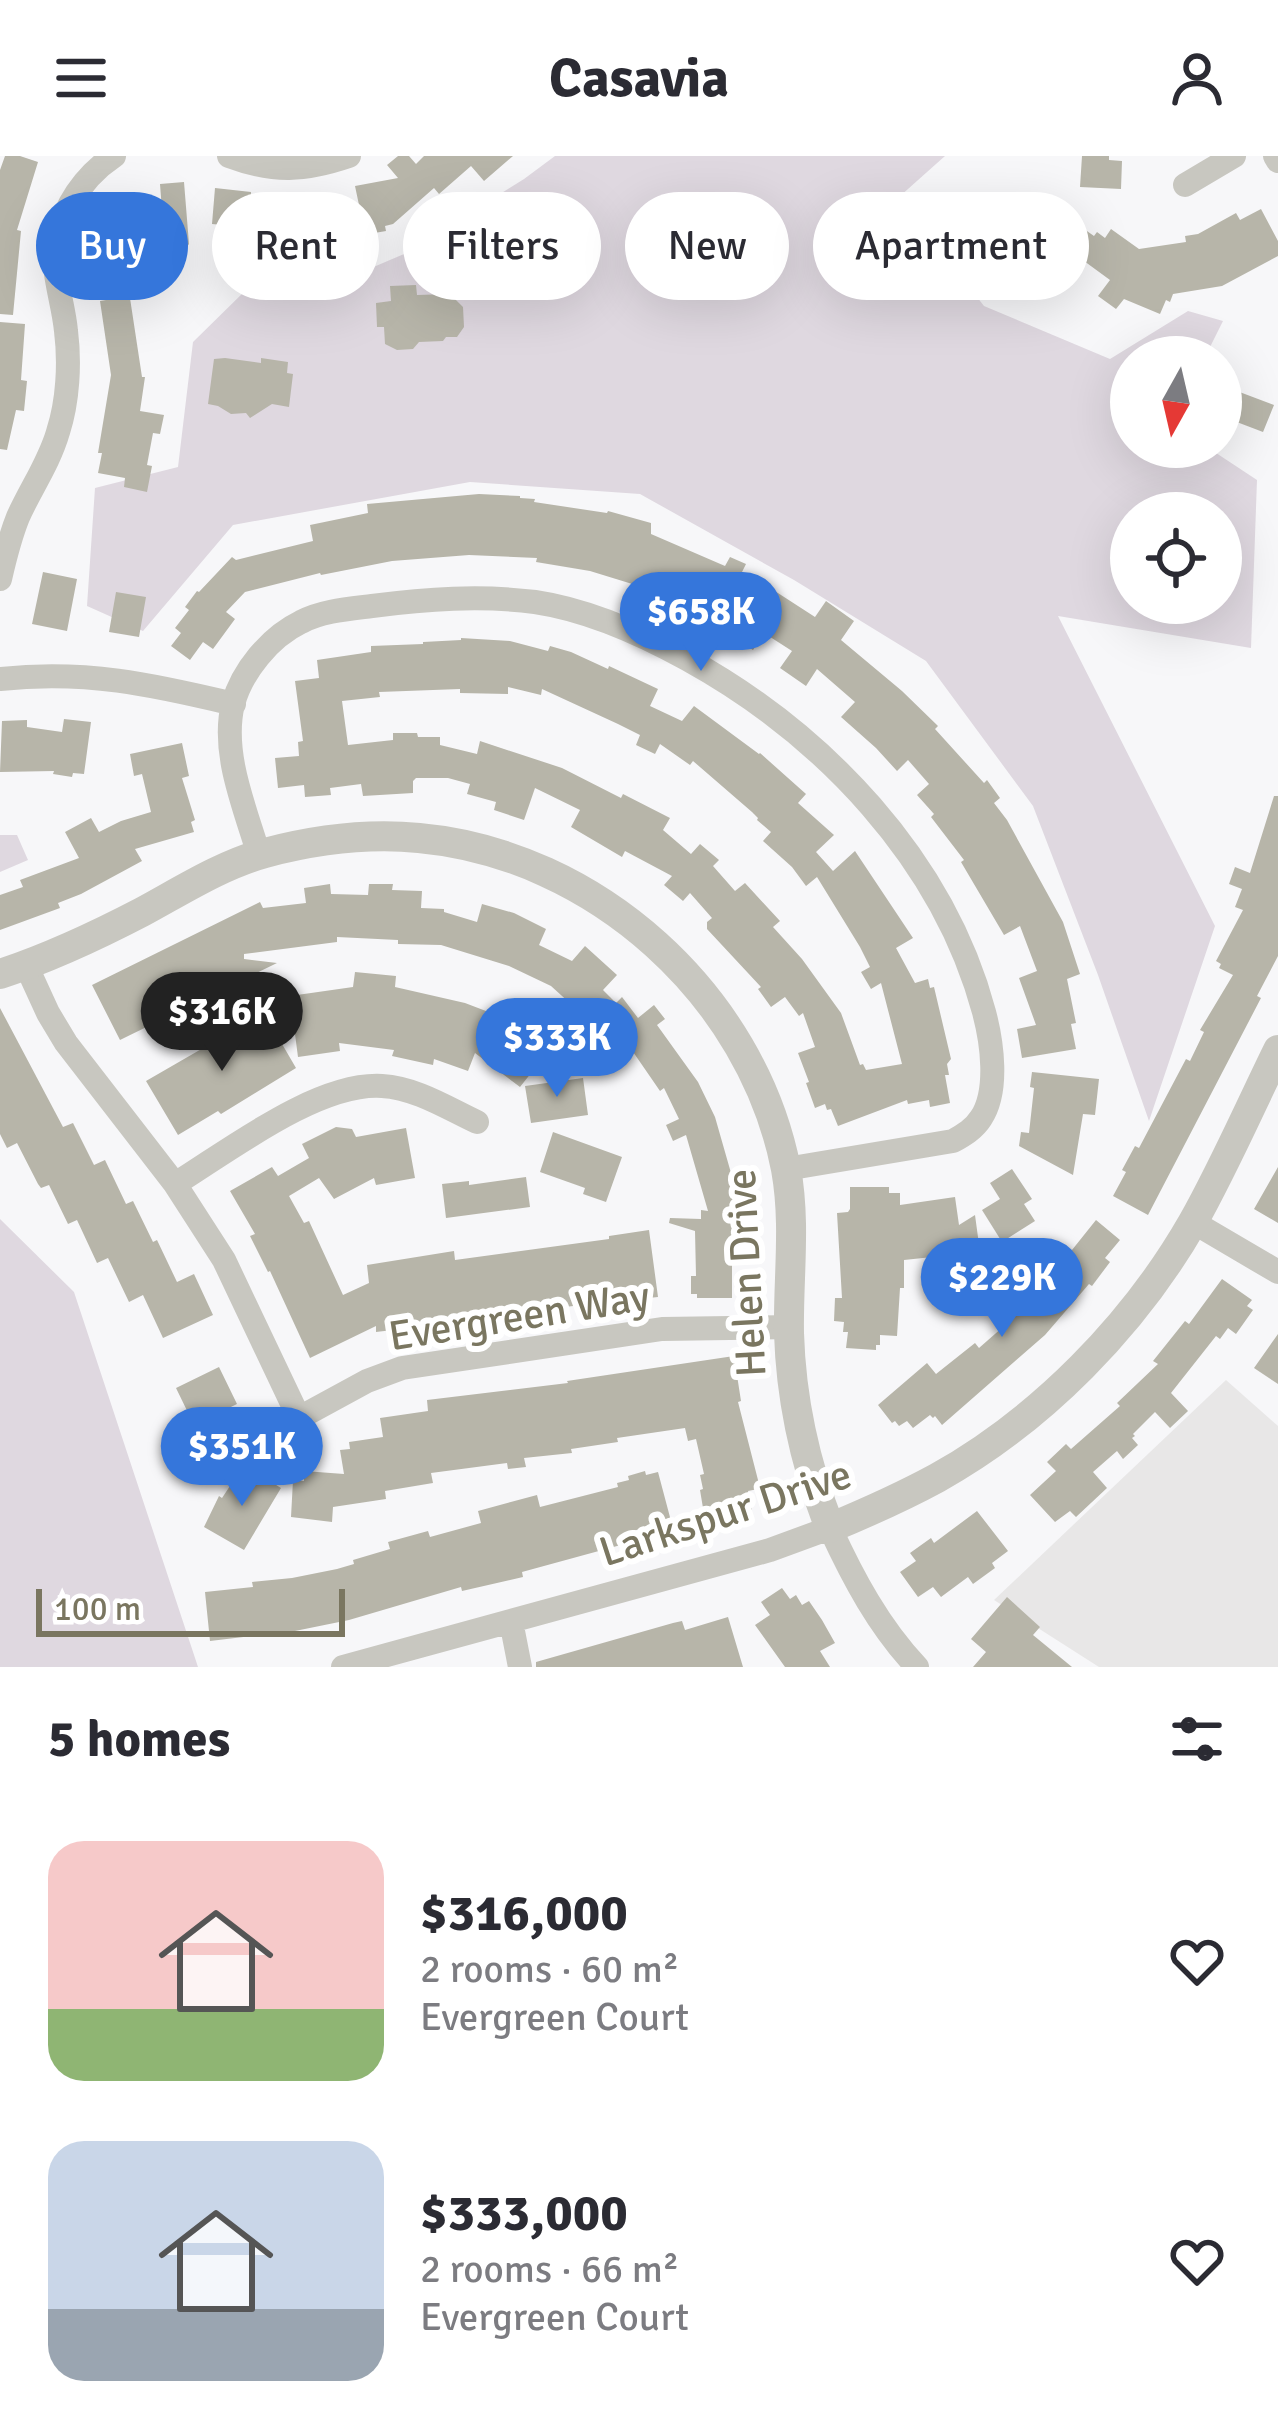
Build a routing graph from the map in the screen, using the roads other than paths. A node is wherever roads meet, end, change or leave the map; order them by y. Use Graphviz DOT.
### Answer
graph roads {
  1 [pos="114,156"];
  2 [pos="229,156"];
  3 [pos="349,156"];
  4 [pos="1234,156"];
  5 [pos="1184,184"];
  6 [pos="0,579"];
  7 [pos="0,679"];
  8 [pos="233,704"];
  9 [pos="259,855"];
  10 [pos="13,970"];
  11 [pos="1278,1050"];
  12 [pos="477,1122"];
  13 [pos="785,1169"];
  14 [pos="176,1184"];
  15 [pos="1193,1222"];
  16 [pos="1278,1272"];
  17 [pos="789,1327"];
  18 [pos="830,1528"];
  19 [pos="511,1621"];
  20 [pos="343,1667"];
  21 [pos="520,1667"];
  22 [pos="917,1667"];
  1 -- 6 [label="street"];
  2 -- 3 [label="street"];
  4 -- 5 [label="street"];
  7 -- 8 [label="street"];
  8 -- 9 [label="street"];
  8 -- 13 [label="street"];
  9 -- 10 [label="street, Helen Drive"];
  9 -- 13 [label="street, Helen Drive"];
  10 -- 14 [label="street, Evergreen Way"];
  11 -- 15 [label="street, Larkspur Drive"];
  12 -- 14 [label="street"];
  13 -- 17 [label="street, Helen Drive"];
  14 -- 17 [label="street, Evergreen Way"];
  15 -- 16 [label="street"];
  15 -- 18 [label="street, Larkspur Drive"];
  17 -- 18 [label="street, Helen Drive"];
  18 -- 19 [label="street, Larkspur Drive"];
  18 -- 22 [label="street, Helen Drive"];
  19 -- 20 [label="street, Larkspur Drive"];
  19 -- 21 [label="street"];
}
